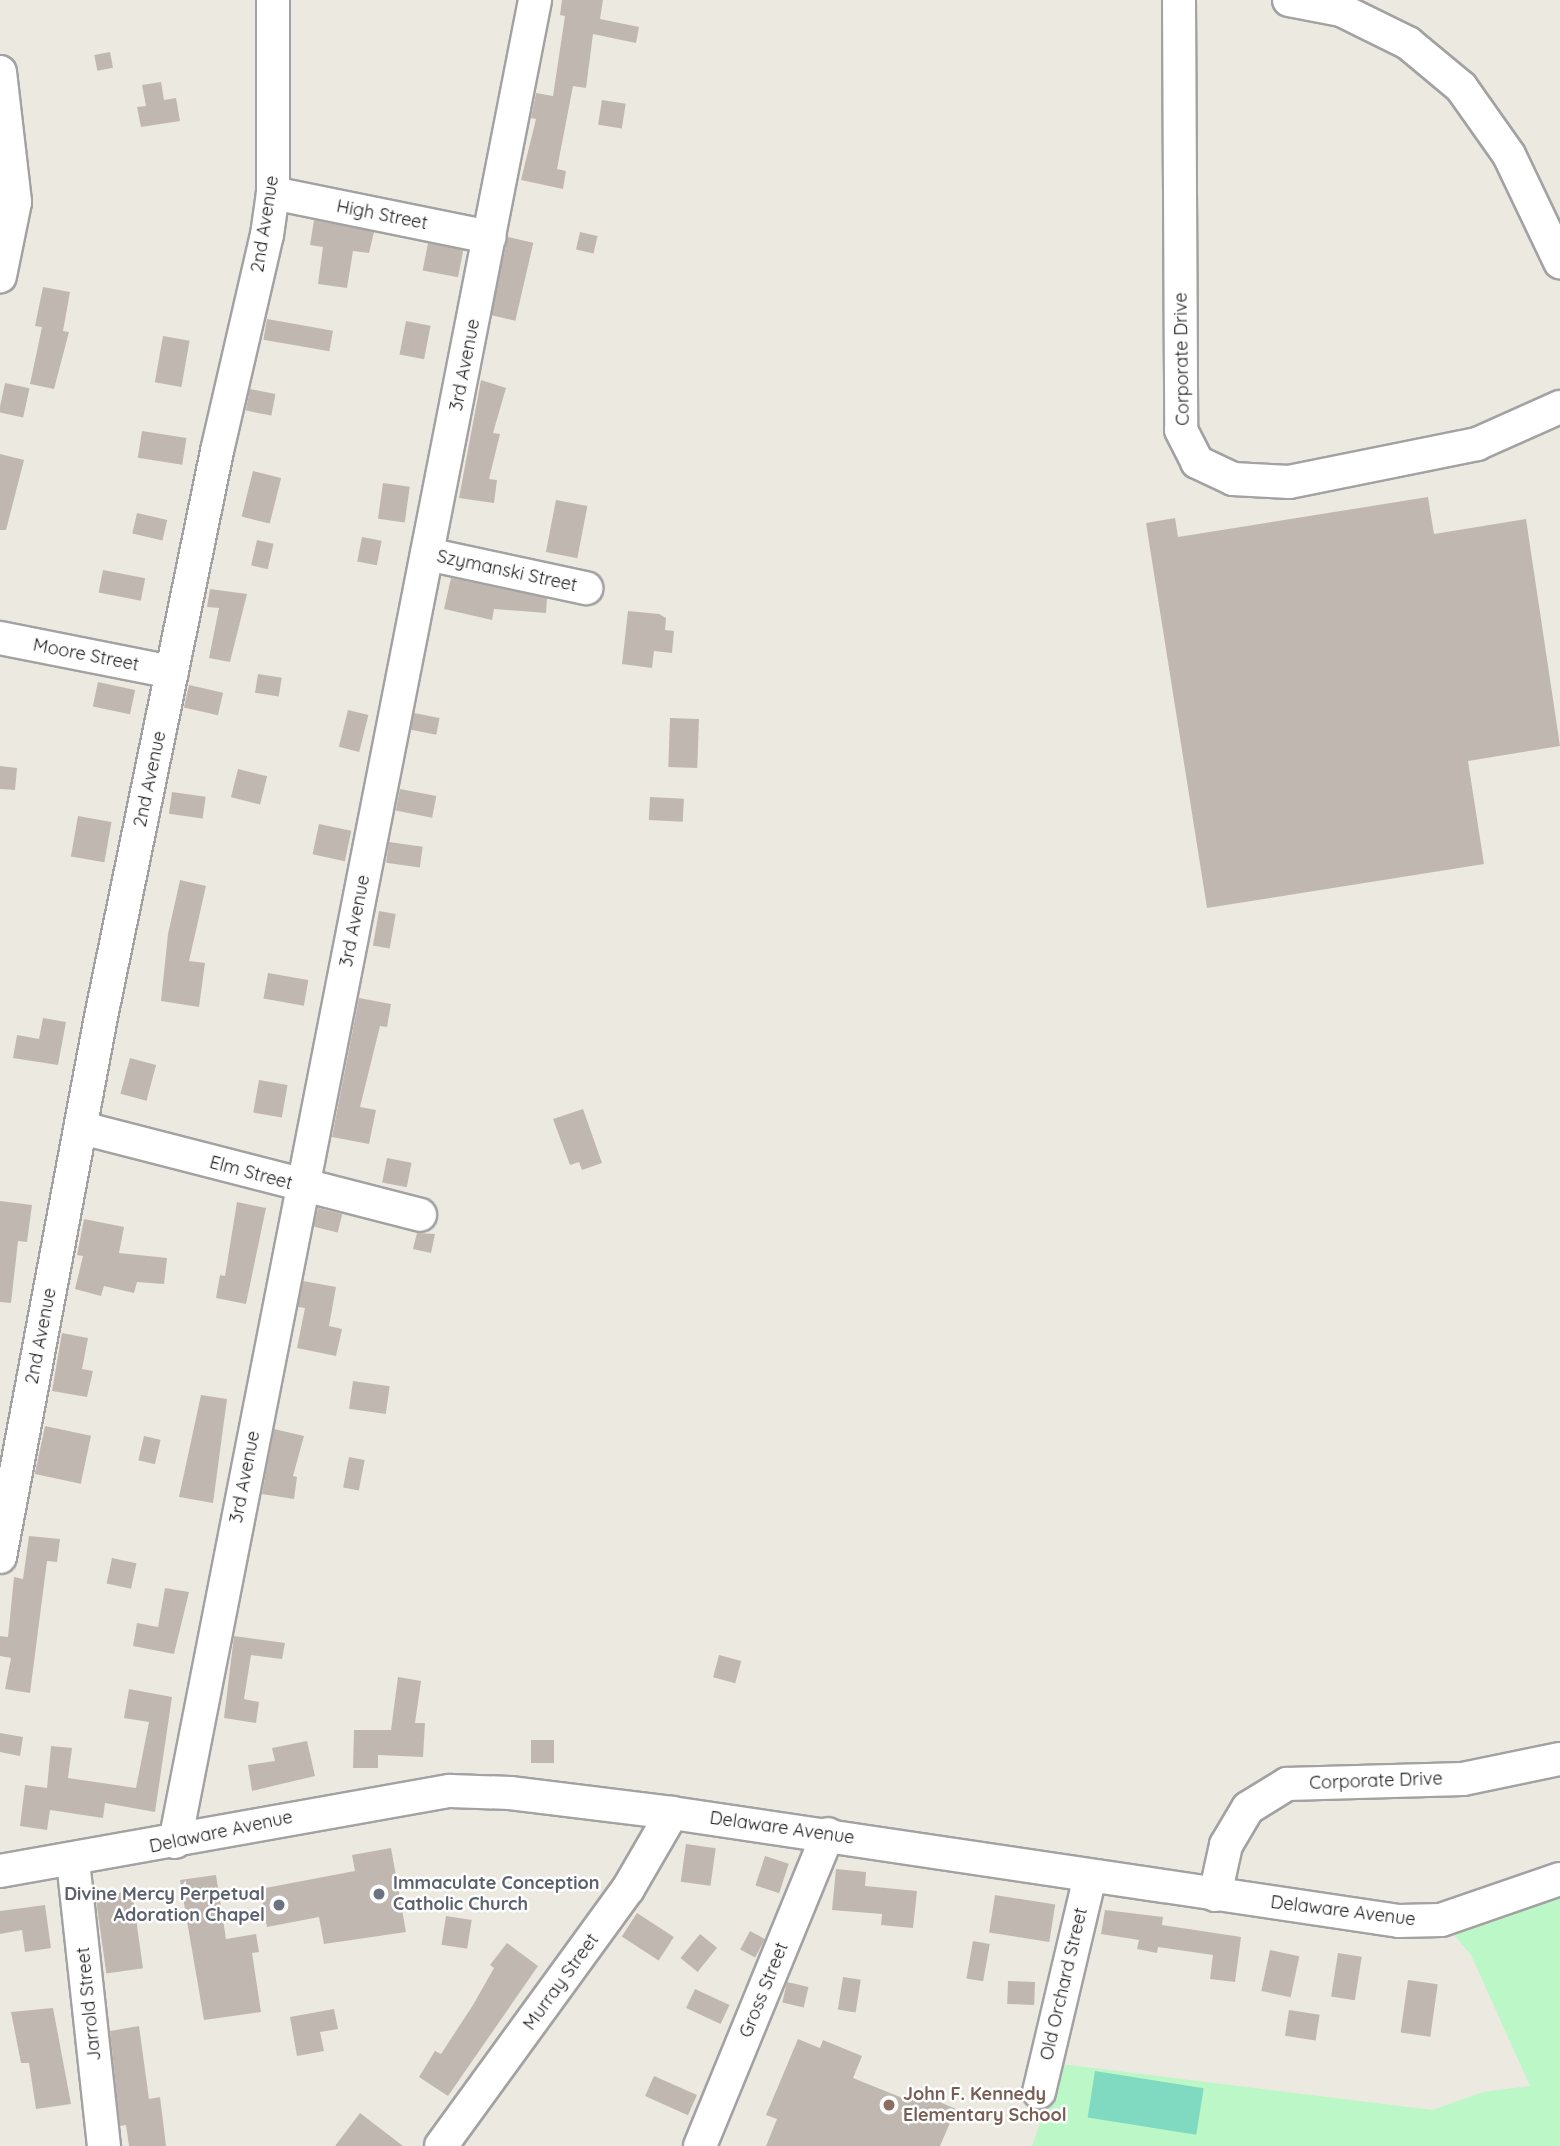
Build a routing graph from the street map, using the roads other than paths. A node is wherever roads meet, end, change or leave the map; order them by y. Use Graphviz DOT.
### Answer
graph roads {
  1 [pos="273,0"];
  2 [pos="535,0"];
  3 [pos="1179,0"];
  4 [pos="1289,0"];
  5 [pos="0,72"];
  6 [pos="273,193"];
  7 [pos="490,237"];
  8 [pos="1560,262"];
  9 [pos="0,276"];
  10 [pos="1560,407"];
  11 [pos="428,554"];
  12 [pos="586,588"];
  13 [pos="0,638"];
  14 [pos="172,672"];
  15 [pos="82,1128"];
  16 [pos="302,1187"];
  17 [pos="420,1215"];
  18 [pos="12,1425"];
  19 [pos="0,1557"];
  20 [pos="1560,1759"];
  21 [pos="673,1813"];
  22 [pos="828,1834"];
  23 [pos="175,1842"];
  24 [pos="73,1861"];
  25 [pos="0,1871"];
  26 [pos="1090,1877"];
  27 [pos="1560,1879"];
  28 [pos="1215,1895"];
  29 [pos="1039,2092"];
  30 [pos="104,2146"];
  31 [pos="441,2146"];
  32 [pos="700,2146"];
  1 -- 6 [label="street, 2nd Avenue"];
  2 -- 7 [label="street, 3rd Avenue"];
  3 -- 10 [label="street, Corporate Drive"];
  4 -- 8 [label="street"];
  5 -- 9 [label="street"];
  6 -- 7 [label="street, High Street"];
  6 -- 14 [label="street, 2nd Avenue"];
  7 -- 11 [label="street, 3rd Avenue"];
  11 -- 12 [label="street, Szymanski Street"];
  11 -- 16 [label="street, 3rd Avenue"];
  13 -- 14 [label="street, Moore Street"];
  14 -- 15 [label="street, 2nd Avenue"];
  15 -- 16 [label="street, Elm Street"];
  15 -- 18 [label="street, 2nd Avenue"];
  16 -- 17 [label="street, Elm Street"];
  16 -- 23 [label="street, 3rd Avenue"];
  18 -- 19 [label="street, 2nd Avenue"];
  20 -- 28 [label="street, Corporate Drive"];
  21 -- 22 [label="street, Delaware Avenue"];
  21 -- 23 [label="street, Delaware Avenue"];
  21 -- 31 [label="street, Murray Street"];
  22 -- 26 [label="street, Delaware Avenue"];
  22 -- 32 [label="street, Gross Street"];
  23 -- 24 [label="street, Delaware Avenue"];
  24 -- 25 [label="street, Delaware Avenue"];
  24 -- 30 [label="street, Jarrold Street"];
  26 -- 28 [label="street, Delaware Avenue"];
  26 -- 29 [label="street, Old Orchard Street"];
  27 -- 28 [label="street, Delaware Avenue"];
}
